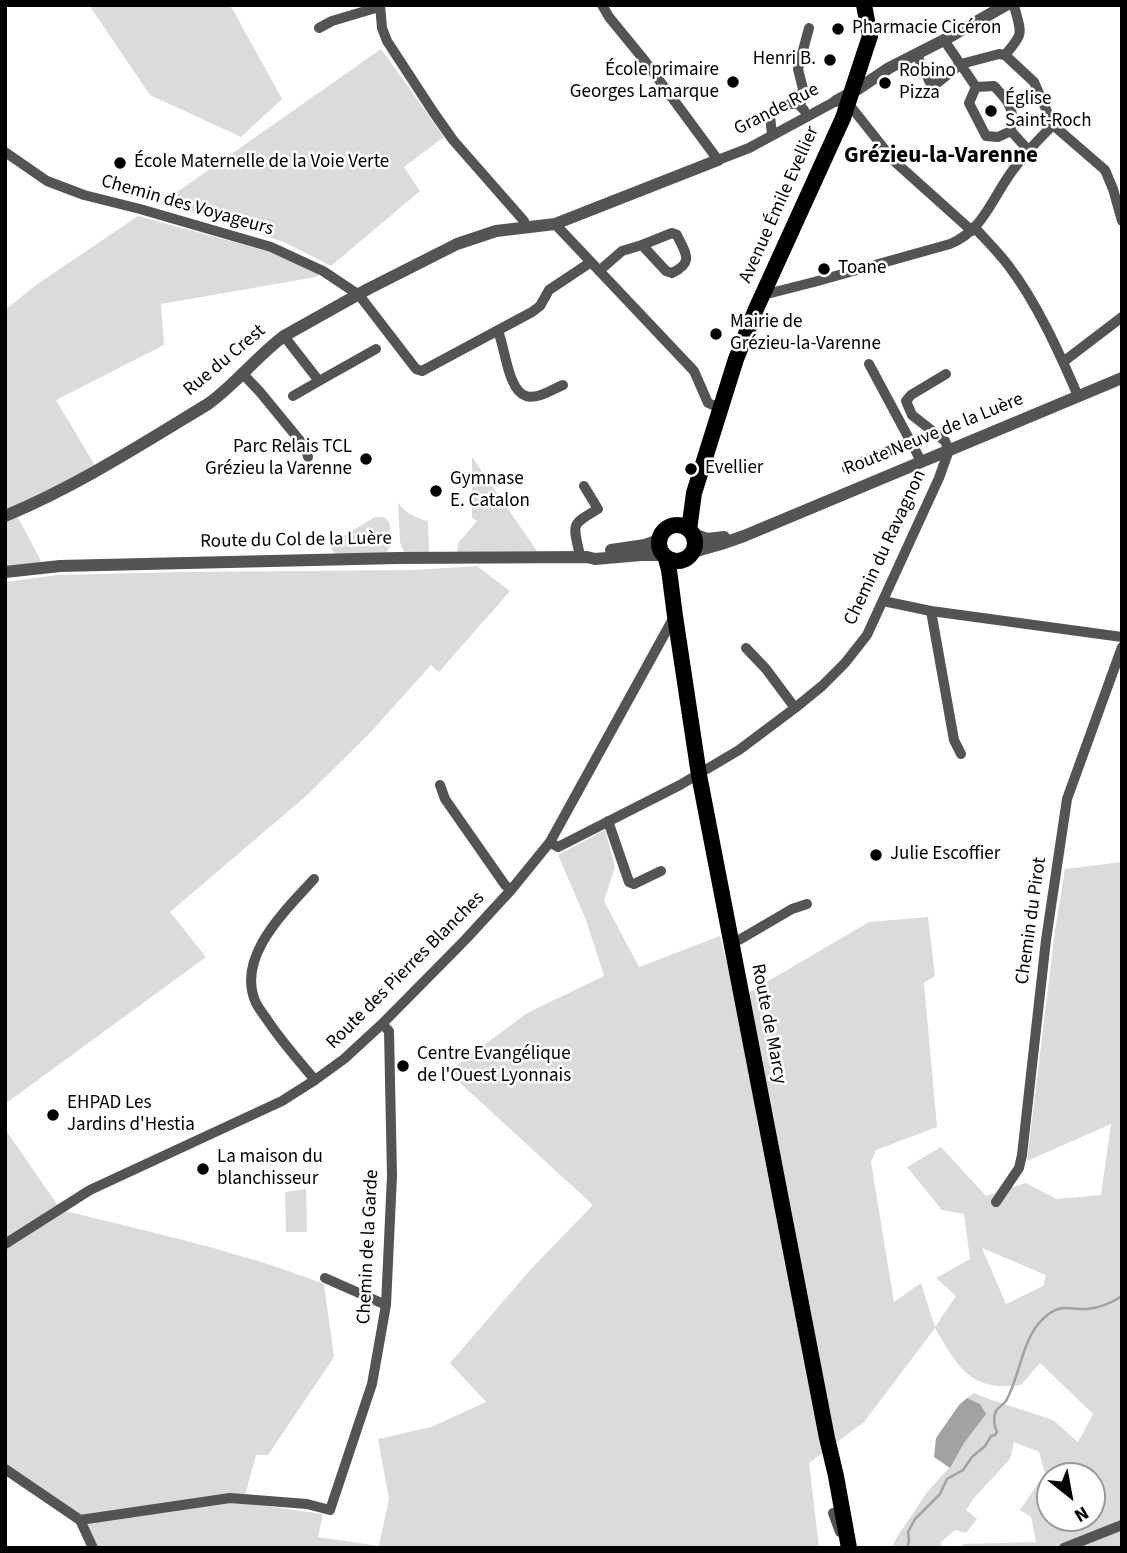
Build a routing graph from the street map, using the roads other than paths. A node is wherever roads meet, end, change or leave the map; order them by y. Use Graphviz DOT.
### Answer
graph roads {
  1 [pos="602,5"];
  2 [pos="864,5"];
  3 [pos="1006,5"];
  4 [pos="1014,5"];
  5 [pos="379,6"];
  6 [pos="319,28"];
  7 [pos="809,28"];
  8 [pos="944,40"];
  9 [pos="917,55"];
  10 [pos="1005,55"];
  11 [pos="961,64"];
  12 [pos="976,87"];
  13 [pos="845,99"];
  14 [pos="801,107"];
  15 [pos="809,116"];
  16 [pos="1053,125"];
  17 [pos="1011,131"];
  18 [pos="772,135"];
  19 [pos="1029,151"];
  20 [pos="5,152"];
  21 [pos="718,160"];
  22 [pos="1117,187"];
  23 [pos="571,218"];
  24 [pos="1122,221"];
  25 [pos="555,224"];
  26 [pos="526,226"];
  27 [pos="973,229"];
  28 [pos="567,237"];
  29 [pos="642,246"];
  30 [pos="591,262"];
  31 [pos="599,271"];
  32 [pos="359,295"];
  33 [pos="763,295"];
  34 [pos="1122,317"];
  35 [pos="498,331"];
  36 [pos="285,337"];
  37 [pos="376,349"];
  38 [pos="1063,362"];
  39 [pos="869,364"];
  40 [pos="242,373"];
  41 [pos="946,374"];
  42 [pos="1122,378"];
  43 [pos="318,381"];
  44 [pos="563,385"];
  45 [pos="293,396"];
  46 [pos="1078,396"];
  47 [pos="720,408"];
  48 [pos="911,442"];
  49 [pos="949,450"];
  50 [pos="308,457"];
  51 [pos="921,461"];
  52 [pos="847,468"];
  53 [pos="584,486"];
  54 [pos="5,516"];
  55 [pos="761,527"];
  56 [pos="686,530"];
  57 [pos="663,551"];
  58 [pos="583,554"];
  59 [pos="689,556"];
  60 [pos="5,572"];
  61 [pos="883,601"];
  62 [pos="931,611"];
  63 [pos="675,616"];
  64 [pos="1122,637"];
  65 [pos="1122,647"];
  66 [pos="746,648"];
  67 [pos="795,708"];
  68 [pos="961,754"];
  69 [pos="699,775"];
  70 [pos="440,785"];
  71 [pos="608,821"];
  72 [pos="550,842"];
  73 [pos="661,871"];
  74 [pos="314,879"];
  75 [pos="511,890"];
  76 [pos="807,904"];
  77 [pos="732,942"];
  78 [pos="382,1024"];
  79 [pos="314,1080"];
  80 [pos="996,1202"];
  81 [pos="5,1244"];
  82 [pos="325,1278"];
  83 [pos="386,1305"];
  84 [pos="827,1438"];
  85 [pos="5,1469"];
  86 [pos="80,1520"];
  87 [pos="1122,1525"];
  88 [pos="93,1548"];
  89 [pos="844,1548"];
  90 [pos="1063,1548"];
  1 -- 21 [label="street"];
  2 -- 13 [label="main road, Avenue Émile Evellier"];
  3 -- 8 [label="street, Grande Rue"];
  4 -- 10 [label="street"];
  5 -- 6 [label="street"];
  5 -- 26 [label="street"];
  7 -- 14 [label="street"];
  8 -- 9 [label="street, Grande Rue"];
  8 -- 11 [label="street"];
  9 -- 11 [label="street"];
  9 -- 13 [label="street, Grande Rue"];
  10 -- 11 [label="street"];
  10 -- 16 [label="street"];
  11 -- 12 [label="street"];
  12 -- 17 [label="street"];
  12 -- 17 [label="street"];
  13 -- 15 [label="street, Grande Rue"];
  13 -- 27 [label="street"];
  13 -- 33 [label="main road, Avenue Émile Evellier"];
  14 -- 15 [label="street"];
  14 -- 18 [label="street"];
  15 -- 18 [label="street, Grande Rue"];
  16 -- 19 [label="street"];
  16 -- 22 [label="street"];
  17 -- 19 [label="street"];
  18 -- 21 [label="street, Grande Rue"];
  19 -- 27 [label="street"];
  20 -- 32 [label="street, Chemin des Voyageurs"];
  21 -- 23 [label="street, Grande Rue"];
  22 -- 24 [label="street"];
  23 -- 25 [label="street, Grande Rue"];
  23 -- 28 [label="street"];
  25 -- 26 [label="street, Rue du Crest"];
  25 -- 28 [label="street"];
  26 -- 32 [label="street, Rue du Crest"];
  27 -- 33 [label="street"];
  27 -- 38 [label="street"];
  28 -- 30 [label="street"];
  29 -- 29 [label="street"];
  29 -- 31 [label="street"];
  30 -- 31 [label="street"];
  30 -- 35 [label="street"];
  31 -- 47 [label="street"];
  32 -- 35 [label="street, Chemin des Voyageurs"];
  32 -- 36 [label="street, Rue du Crest"];
  33 -- 47 [label="main road, Avenue Émile Evellier"];
  34 -- 38 [label="street"];
  35 -- 44 [label="street"];
  36 -- 40 [label="street, Rue du Crest"];
  36 -- 43 [label="street"];
  37 -- 43 [label="street"];
  38 -- 46 [label="street"];
  39 -- 48 [label="street"];
  40 -- 50 [label="street"];
  40 -- 54 [label="street, Rue du Crest"];
  41 -- 49 [label="street"];
  42 -- 46 [label="street, Route Neuve de la Luère"];
  43 -- 45 [label="street"];
  46 -- 49 [label="street, Route Neuve de la Luère"];
  47 -- 56 [label="main road, Avenue Émile Evellier"];
  48 -- 51 [label="street"];
  48 -- 52 [label="street"];
  49 -- 51 [label="street, Route Neuve de la Luère"];
  49 -- 61 [label="street, Chemin du Ravagnon"];
  51 -- 55 [label="street, Route Neuve de la Luère"];
  53 -- 58 [label="street"];
  55 -- 56 [label="street, Route Neuve de la Luère"];
  55 -- 59 [label="street, Route Neuve de la Luère"];
  56 -- 57 [label="main road"];
  56 -- 59 [label="main road"];
  57 -- 58 [label="street, Route du Col de la Luère"];
  57 -- 59 [label="main road"];
  57 -- 63 [label="main road, Route de Marcy"];
  58 -- 60 [label="street, Route du Col de la Luère"];
  59 -- 63 [label="main road, Route de Marcy"];
  61 -- 62 [label="street"];
  61 -- 67 [label="street, Chemin du Ravagnon"];
  62 -- 64 [label="street"];
  62 -- 68 [label="street"];
  63 -- 69 [label="main road, Route de Marcy"];
  63 -- 72 [label="street, Route des Pierres Blanches"];
  65 -- 80 [label="street, Chemin du Pirot"];
  66 -- 67 [label="street"];
  67 -- 69 [label="street, Chemin du Ravagnon"];
  69 -- 71 [label="street, Chemin du Ravagnon"];
  69 -- 77 [label="main road, Route de Marcy"];
  70 -- 75 [label="street"];
  71 -- 72 [label="street, Chemin du Ravagnon"];
  71 -- 73 [label="street"];
  72 -- 75 [label="street, Route des Pierres Blanches"];
  74 -- 79 [label="street"];
  75 -- 78 [label="street, Route des Pierres Blanches"];
  76 -- 77 [label="street"];
  77 -- 84 [label="main road, Route de Marcy"];
  78 -- 79 [label="street, Route des Pierres Blanches"];
  78 -- 83 [label="street, Chemin de la Garde"];
  79 -- 81 [label="street, Route des Pierres Blanches"];
  82 -- 83 [label="street"];
  83 -- 86 [label="street, Chemin de la Garde"];
  84 -- 89 [label="main road, Route de Marcy"];
  84 -- 89 [label="main road, Route de Marcy"];
  85 -- 86 [label="street"];
  86 -- 88 [label="street"];
  87 -- 90 [label="street"];
}
